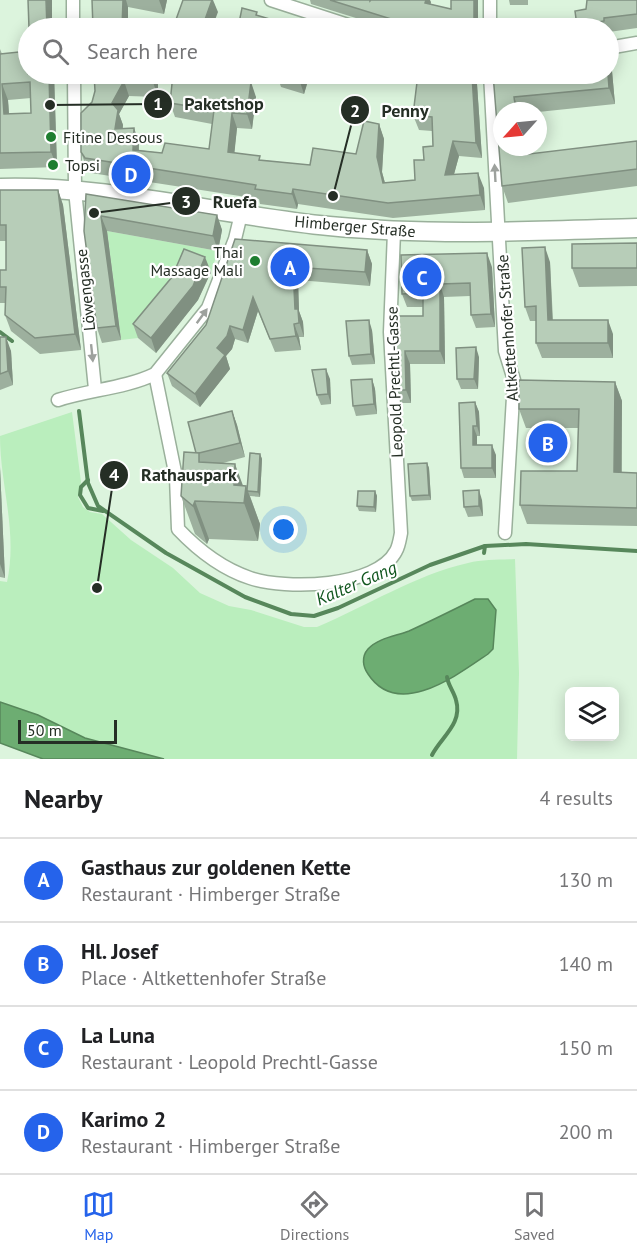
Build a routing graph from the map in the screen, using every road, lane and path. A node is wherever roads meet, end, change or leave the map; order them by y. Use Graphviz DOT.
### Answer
graph roads {
  1 [pos="73,0"];
  2 [pos="271,0"];
  3 [pos="490,0"];
  4 [pos="299,5"];
  5 [pos="73,18"];
  6 [pos="332,18"];
  7 [pos="490,18"];
  8 [pos="637,43"];
  9 [pos="619,46"];
  10 [pos="74,84"];
  11 [pos="491,84"];
  12 [pos="0,188"];
  13 [pos="75,190"];
  14 [pos="241,214"];
  15 [pos="637,228"];
  16 [pos="499,231"];
  17 [pos="394,232"];
  18 [pos="155,374"];
  19 [pos="95,389"];
  20 [pos="58,400"];
  21 [pos="505,533"];
  1 -- 5 [label="street"];
  2 -- 4 [label="street"];
  3 -- 7 [label="street"];
  4 -- 6 [label="street"];
  8 -- 9 [label="street"];
  10 -- 13 [label="street, Löwengasse"];
  16 -- 11 [label="street, Altkettenhofer Straße, one-way"];
  12 -- 13 [label="main road, Himberger Straße"];
  13 -- 14 [label="main road, Himberger Straße"];
  13 -- 19 [label="street, Löwengasse, one-way"];
  14 -- 17 [label="main road, Himberger Straße"];
  18 -- 14 [label="street, one-way"];
  15 -- 16 [label="main road, Himberger Straße"];
  16 -- 17 [label="main road, Himberger Straße"];
  16 -- 21 [label="street, Altkettenhofer Straße"];
  17 -- 18 [label="street, Leopold Prechtl-Gasse"];
  18 -- 19 [label="street"];
  19 -- 20 [label="street"];
}
